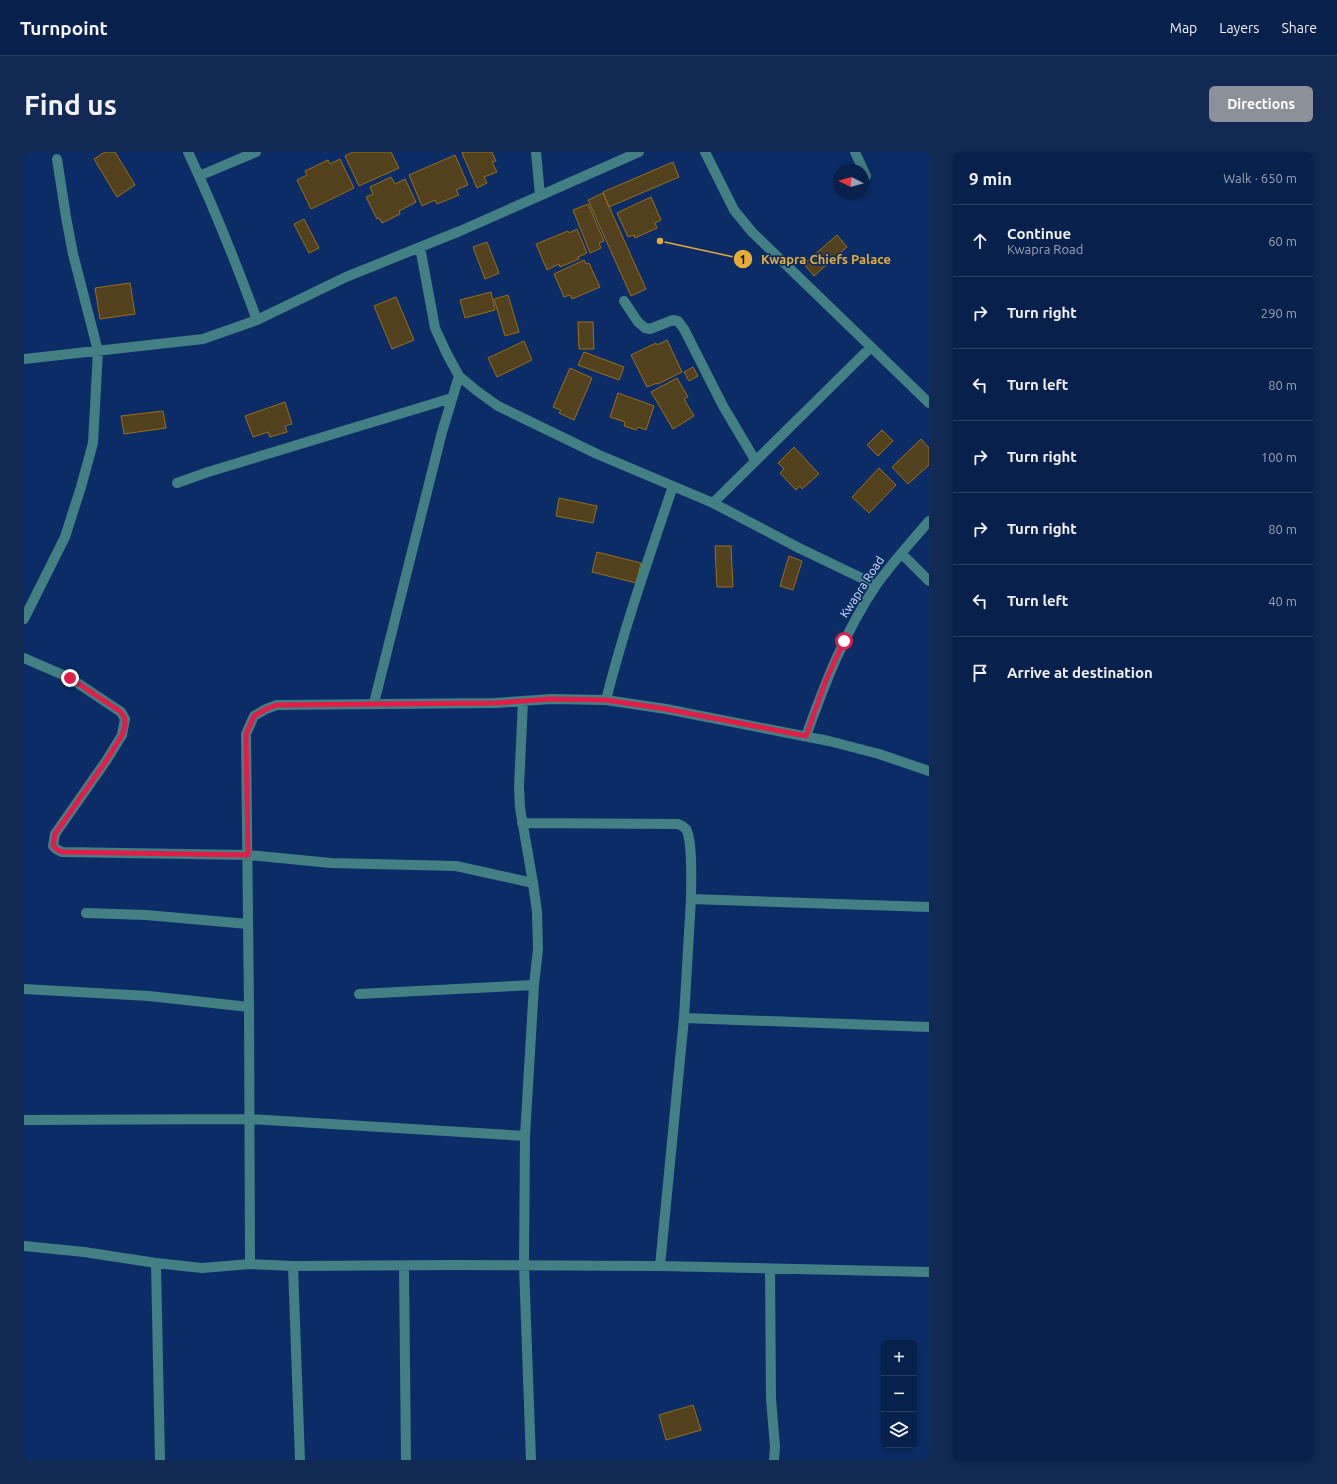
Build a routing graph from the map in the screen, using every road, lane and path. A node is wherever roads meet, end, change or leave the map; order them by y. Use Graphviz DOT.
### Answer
graph roads {
  1 [pos="188,152"];
  2 [pos="256,152"];
  3 [pos="536,152"];
  4 [pos="639,152"];
  5 [pos="705,152"];
  6 [pos="855,152"];
  7 [pos="57,159"];
  8 [pos="860,164"];
  9 [pos="199,176"];
  10 [pos="540,195"];
  11 [pos="420,247"];
  12 [pos="624,302"];
  13 [pos="257,320"];
  14 [pos="871,347"];
  15 [pos="98,351"];
  16 [pos="24,359"];
  17 [pos="459,376"];
  18 [pos="452,398"];
  19 [pos="929,403"];
  20 [pos="755,460"];
  21 [pos="177,482"];
  22 [pos="673,486"];
  23 [pos="713,503"];
  24 [pos="929,521"];
  25 [pos="902,554"];
  26 [pos="929,581"];
  27 [pos="876,585"];
  28 [pos="24,619"];
  29 [pos="24,658"];
  30 [pos="606,700"];
  31 [pos="523,701"];
  32 [pos="374,703"];
  33 [pos="806,736"];
  34 [pos="929,771"];
  35 [pos="522,822"];
  36 [pos="248,855"];
  37 [pos="534,883"];
  38 [pos="691,899"];
  39 [pos="929,907"];
  40 [pos="86,913"];
  41 [pos="248,924"];
  42 [pos="534,985"];
  43 [pos="24,989"];
  44 [pos="359,994"];
  45 [pos="249,1007"];
  46 [pos="684,1018"];
  47 [pos="929,1027"];
  48 [pos="24,1120"];
  49 [pos="250,1120"];
  50 [pos="525,1136"];
  51 [pos="24,1246"];
  52 [pos="156,1263"];
  53 [pos="250,1264"];
  54 [pos="293,1266"];
  55 [pos="404,1266"];
  56 [pos="524,1266"];
  57 [pos="660,1266"];
  58 [pos="770,1269"];
  59 [pos="929,1272"];
  60 [pos="160,1460"];
  61 [pos="300,1460"];
  62 [pos="406,1460"];
  63 [pos="531,1460"];
  64 [pos="774,1460"];
  1 -- 9 [label="street"];
  2 -- 9 [label="street"];
  3 -- 10 [label="street"];
  4 -- 10 [label="street"];
  5 -- 14 [label="street"];
  6 -- 8 [label="street"];
  7 -- 15 [label="street"];
  9 -- 13 [label="street"];
  10 -- 11 [label="street"];
  11 -- 13 [label="street"];
  11 -- 17 [label="street"];
  12 -- 20 [label="street"];
  13 -- 15 [label="street"];
  14 -- 19 [label="street"];
  14 -- 20 [label="street"];
  15 -- 16 [label="street"];
  15 -- 28 [label="street"];
  17 -- 18 [label="street"];
  17 -- 22 [label="street"];
  18 -- 21 [label="street"];
  18 -- 32 [label="street"];
  20 -- 23 [label="street"];
  22 -- 23 [label="street"];
  22 -- 30 [label="street"];
  23 -- 27 [label="street"];
  24 -- 25 [label="street, Kwapra Road"];
  25 -- 26 [label="street"];
  25 -- 27 [label="street, Kwapra Road"];
  27 -- 33 [label="street, Kwapra Road"];
  29 -- 36 [label="street"];
  30 -- 31 [label="street"];
  30 -- 33 [label="street"];
  31 -- 32 [label="street"];
  31 -- 35 [label="street"];
  32 -- 36 [label="street"];
  33 -- 34 [label="street"];
  35 -- 37 [label="street"];
  35 -- 38 [label="street"];
  36 -- 37 [label="street"];
  36 -- 41 [label="street"];
  37 -- 42 [label="street"];
  38 -- 39 [label="street"];
  38 -- 46 [label="street"];
  40 -- 41 [label="street"];
  41 -- 45 [label="street"];
  42 -- 44 [label="street"];
  42 -- 50 [label="street"];
  43 -- 45 [label="street"];
  45 -- 49 [label="street"];
  46 -- 47 [label="street"];
  46 -- 57 [label="street"];
  48 -- 49 [label="street"];
  49 -- 50 [label="street"];
  49 -- 53 [label="street"];
  50 -- 56 [label="street"];
  51 -- 52 [label="street"];
  52 -- 53 [label="street"];
  52 -- 60 [label="street"];
  53 -- 54 [label="street"];
  54 -- 55 [label="street"];
  54 -- 61 [label="street"];
  55 -- 56 [label="street"];
  55 -- 62 [label="street"];
  56 -- 57 [label="street"];
  56 -- 63 [label="street"];
  57 -- 58 [label="street"];
  58 -- 59 [label="street"];
  58 -- 64 [label="street"];
}
